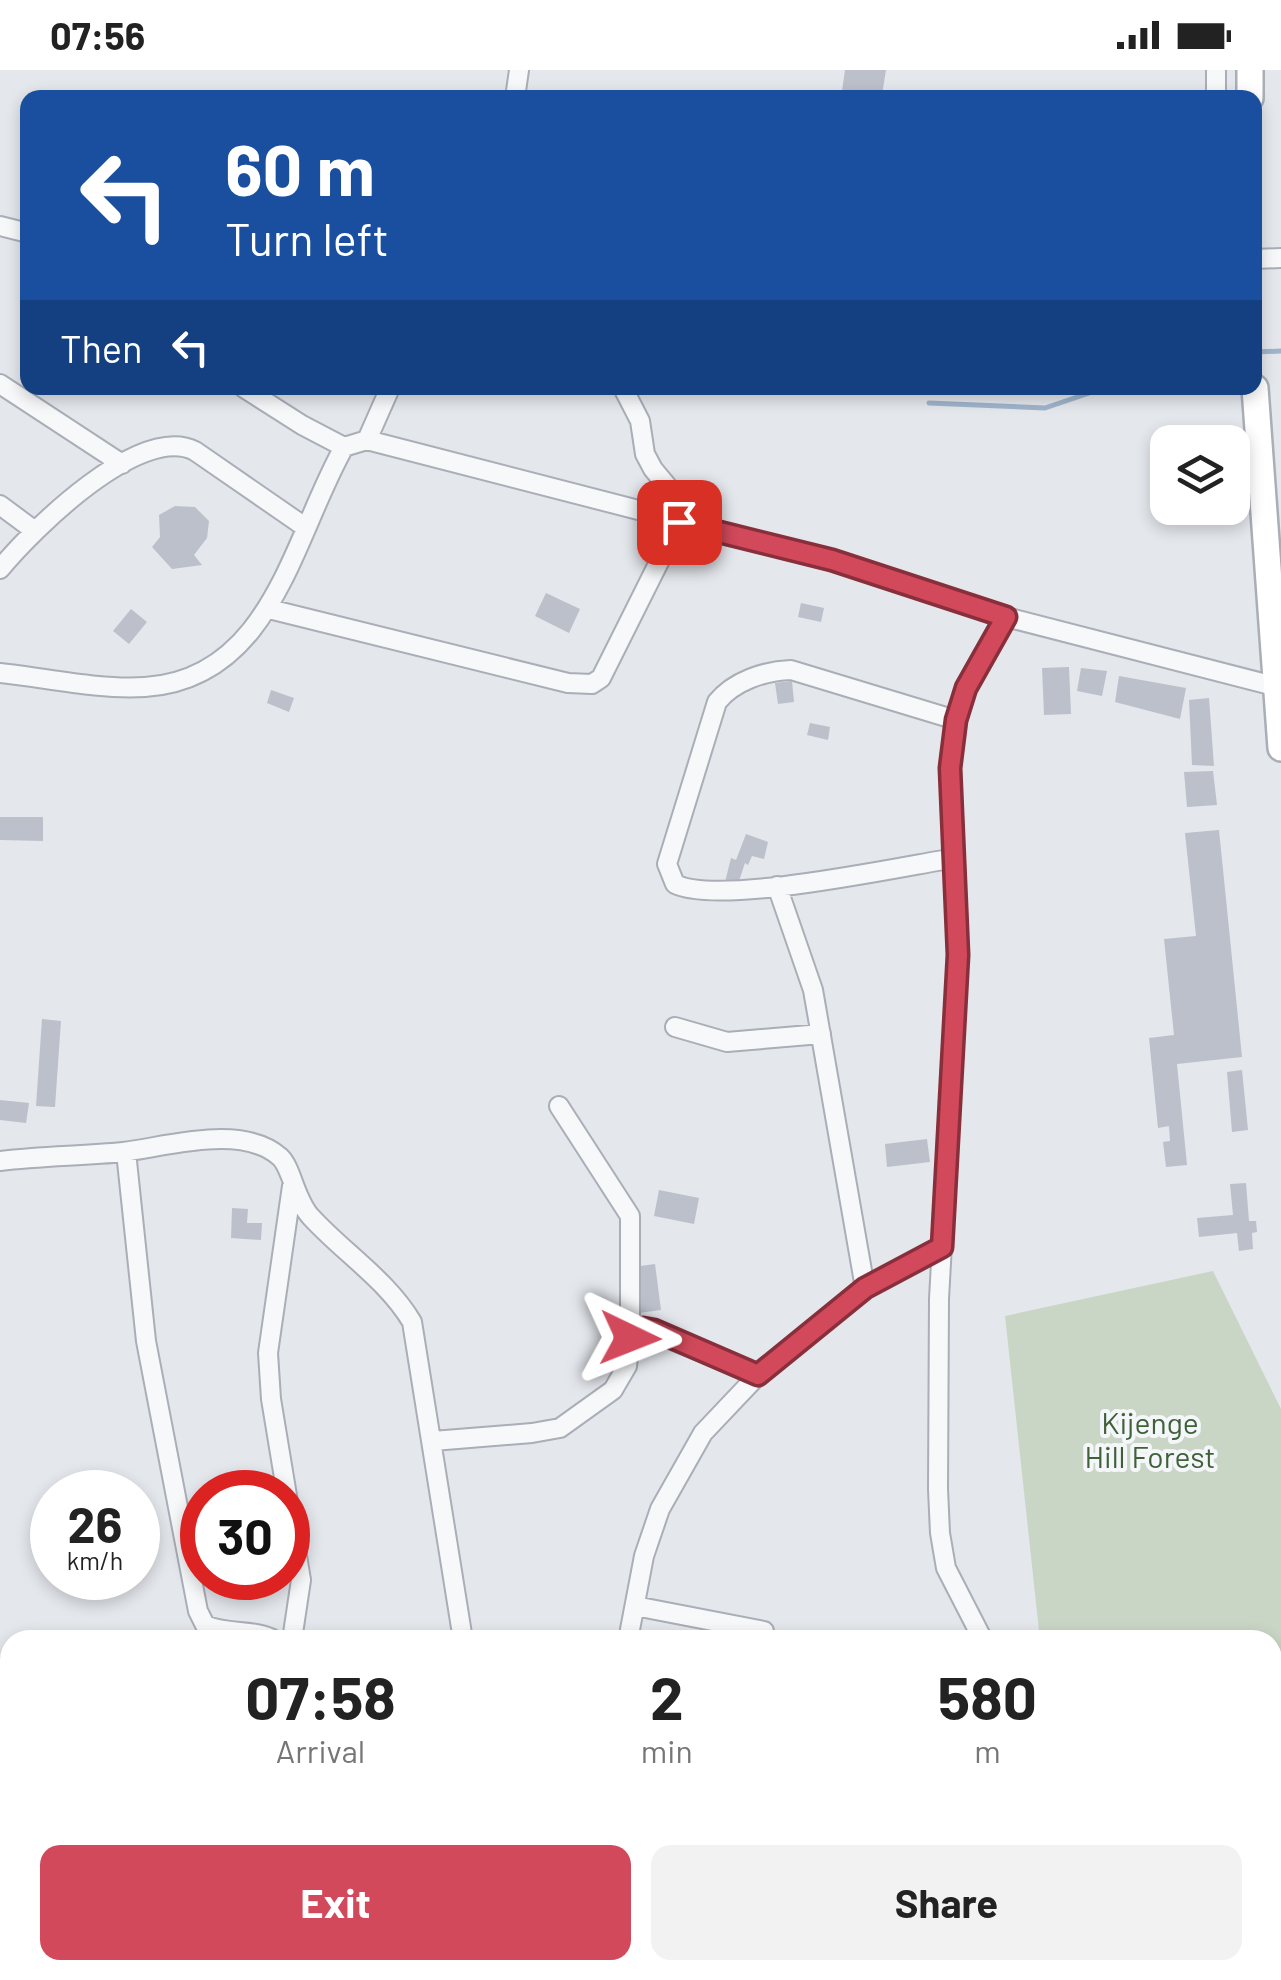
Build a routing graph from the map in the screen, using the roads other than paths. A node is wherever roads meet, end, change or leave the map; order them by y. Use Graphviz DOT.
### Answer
graph roads {
  1 [pos="0,384"];
  2 [pos="255,395"];
  3 [pos="387,395"];
  4 [pos="627,395"];
  5 [pos="1256,395"];
  6 [pos="367,440"];
  7 [pos="344,447"];
  8 [pos="122,464"];
  9 [pos="0,506"];
  10 [pos="679,522"];
  11 [pos="305,527"];
  12 [pos="702,528"];
  13 [pos="35,531"];
  14 [pos="0,569"];
  15 [pos="269,609"];
  16 [pos="1006,617"];
  17 [pos="0,673"];
  18 [pos="1278,686"];
  19 [pos="956,720"];
  20 [pos="1281,748"];
  21 [pos="954,858"];
  22 [pos="777,886"];
  23 [pos="675,1027"];
  24 [pos="820,1034"];
  25 [pos="559,1106"];
  26 [pos="126,1152"];
  27 [pos="0,1161"];
  28 [pos="292,1185"];
  29 [pos="942,1247"];
  30 [pos="865,1288"];
  31 [pos="630,1338"];
  32 [pos="758,1375"];
  33 [pos="433,1441"];
  34 [pos="635,1606"];
  35 [pos="216,1630"];
  36 [pos="294,1630"];
  37 [pos="461,1630"];
  38 [pos="630,1630"];
  39 [pos="759,1630"];
  40 [pos="978,1630"];
  1 -- 8 [label="street"];
  2 -- 7 [label="street"];
  3 -- 6 [label="street"];
  4 -- 12 [label="street"];
  5 -- 18 [label="main road"];
  6 -- 7 [label="street"];
  6 -- 10 [label="street"];
  7 -- 11 [label="street"];
  8 -- 11 [label="street"];
  8 -- 13 [label="street"];
  9 -- 13 [label="street"];
  10 -- 12 [label="street"];
  10 -- 15 [label="street"];
  11 -- 15 [label="street"];
  12 -- 16 [label="street"];
  13 -- 14 [label="street"];
  15 -- 17 [label="street"];
  16 -- 18 [label="street"];
  16 -- 19 [label="street"];
  18 -- 20 [label="main road"];
  19 -- 21 [label="street"];
  19 -- 22 [label="street"];
  21 -- 22 [label="street"];
  21 -- 29 [label="street"];
  22 -- 24 [label="street"];
  23 -- 24 [label="street"];
  24 -- 30 [label="street"];
  25 -- 31 [label="street"];
  26 -- 27 [label="street"];
  26 -- 28 [label="street"];
  26 -- 35 [label="street"];
  28 -- 33 [label="street"];
  28 -- 36 [label="street"];
  29 -- 30 [label="street"];
  29 -- 40 [label="street"];
  30 -- 32 [label="street"];
  31 -- 32 [label="street"];
  31 -- 33 [label="street"];
  32 -- 34 [label="street"];
  33 -- 37 [label="street"];
  34 -- 38 [label="street"];
  34 -- 39 [label="street"];
}
